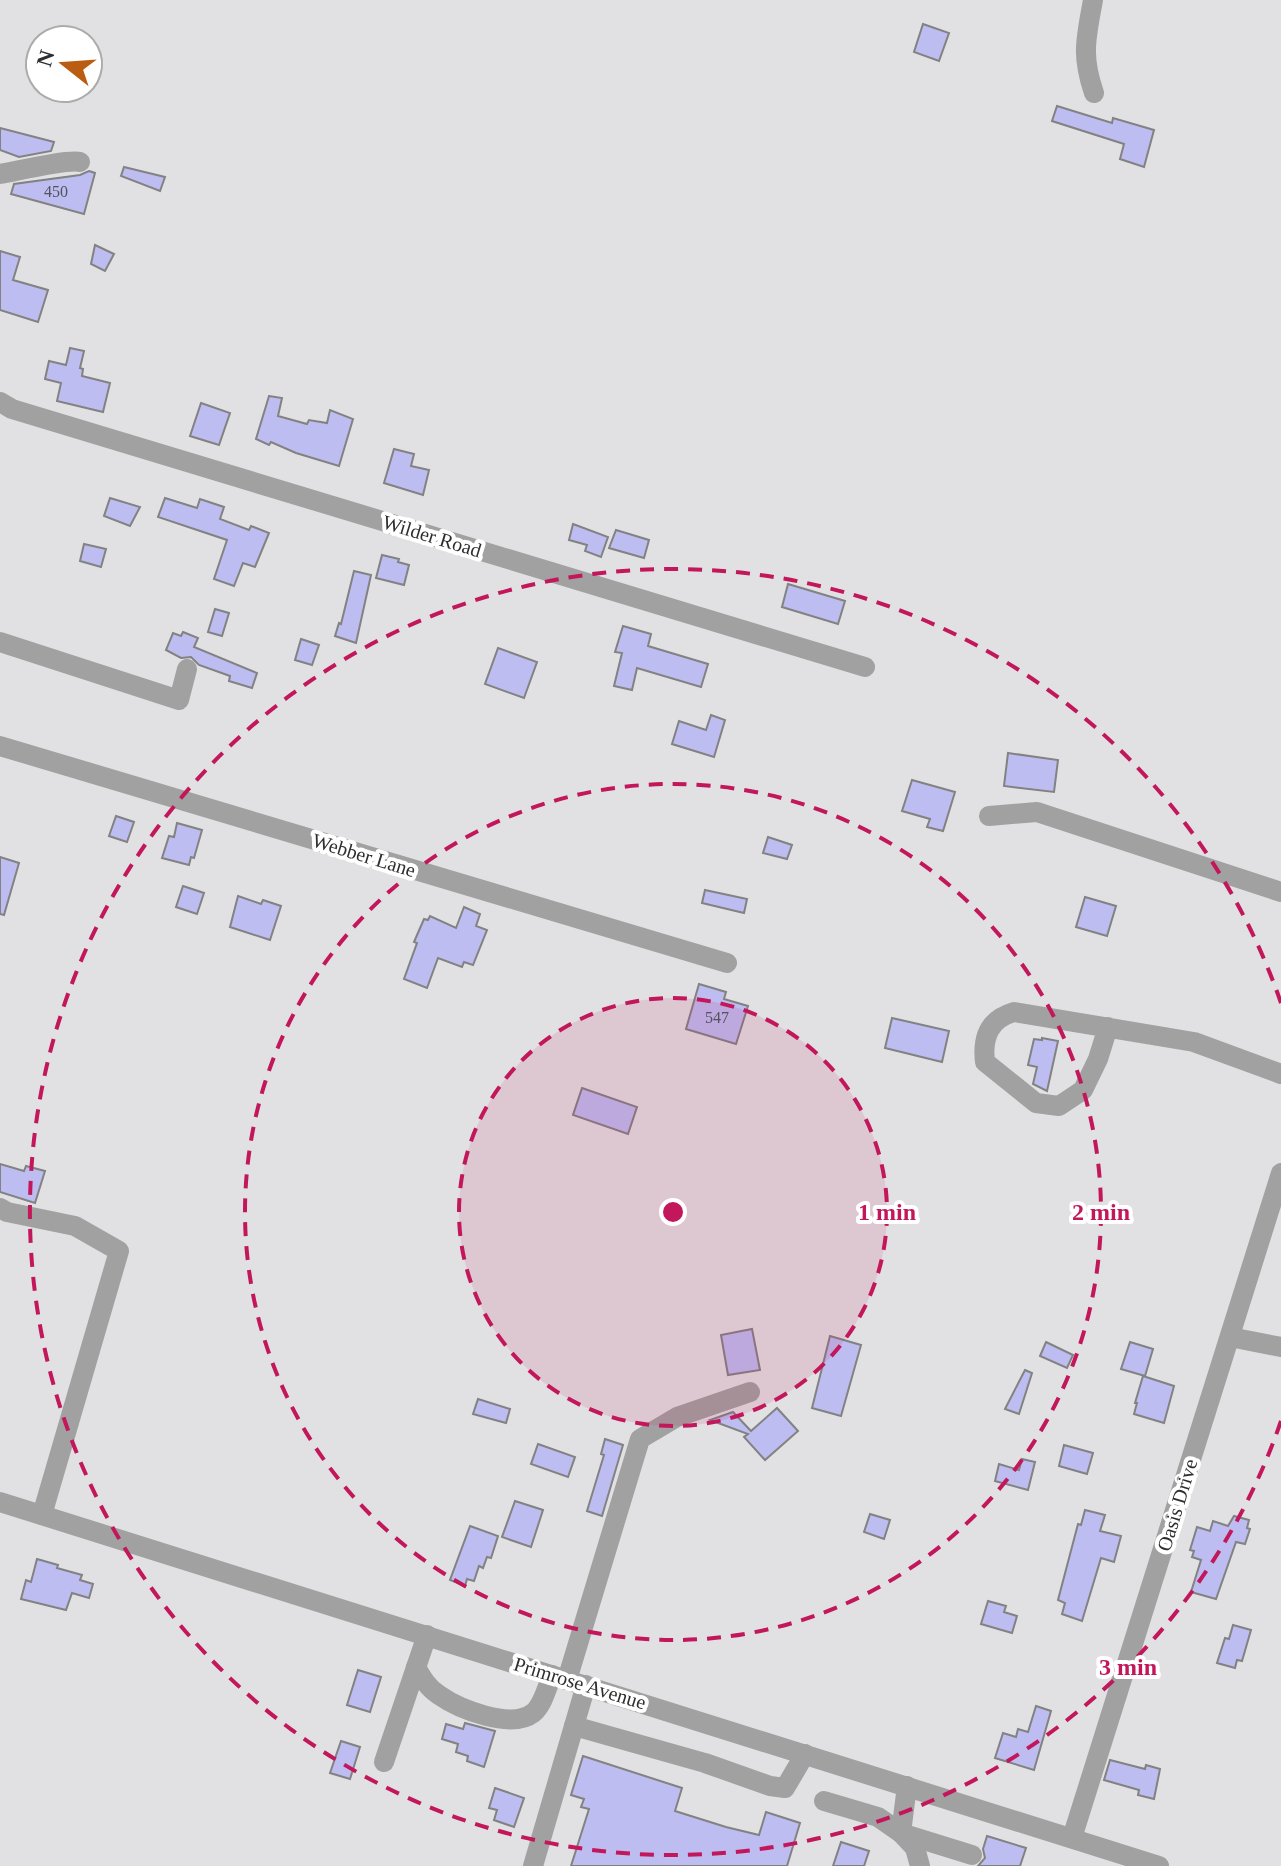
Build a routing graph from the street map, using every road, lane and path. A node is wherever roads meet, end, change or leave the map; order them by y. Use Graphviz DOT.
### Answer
graph roads {
  1 [pos="1093,0"];
  2 [pos="1094,93"];
  3 [pos="80,162"];
  4 [pos="0,174"];
  5 [pos="0,402"];
  6 [pos="0,642"];
  7 [pos="865,667"];
  8 [pos="187,669"];
  9 [pos="0,746"];
  10 [pos="989,816"];
  11 [pos="1281,892"];
  12 [pos="727,963"];
  13 [pos="1108,1027"];
  14 [pos="1281,1074"];
  15 [pos="1281,1173"];
  16 [pos="1277,1198"];
  17 [pos="0,1208"];
  18 [pos="1230,1337"];
  19 [pos="1281,1347"];
  20 [pos="750,1392"];
  21 [pos="0,1502"];
  22 [pos="42,1515"];
  23 [pos="427,1635"];
  24 [pos="416,1667"];
  25 [pos="568,1680"];
  26 [pos="574,1726"];
  27 [pos="805,1754"];
  28 [pos="384,1762"];
  29 [pos="907,1786"];
  30 [pos="824,1801"];
  31 [pos="901,1833"];
  32 [pos="1072,1838"];
  33 [pos="972,1855"];
  34 [pos="533,1866"];
  35 [pos="920,1866"];
  36 [pos="1159,1866"];
  1 -- 2 [label="street"];
  3 -- 4 [label="street"];
  5 -- 7 [label="street, Wilder Road"];
  6 -- 8 [label="street"];
  9 -- 12 [label="street, Webber Lane"];
  10 -- 11 [label="street"];
  13 -- 13 [label="street"];
  13 -- 14 [label="street"];
  15 -- 16 [label="street, Oasis Drive"];
  16 -- 18 [label="street, Oasis Drive"];
  17 -- 22 [label="street"];
  18 -- 19 [label="street"];
  18 -- 32 [label="street, Oasis Drive"];
  20 -- 25 [label="street"];
  21 -- 22 [label="street, Primrose Avenue"];
  22 -- 23 [label="street, Primrose Avenue"];
  23 -- 24 [label="street"];
  23 -- 25 [label="street, Primrose Avenue"];
  24 -- 25 [label="street"];
  24 -- 28 [label="street"];
  25 -- 26 [label="street"];
  25 -- 27 [label="street, Primrose Avenue"];
  26 -- 27 [label="street"];
  26 -- 34 [label="street"];
  27 -- 29 [label="street, Primrose Avenue"];
  29 -- 31 [label="street"];
  29 -- 32 [label="street, Primrose Avenue"];
  30 -- 31 [label="street"];
  31 -- 33 [label="street"];
  31 -- 35 [label="street"];
  32 -- 36 [label="street, Primrose Avenue"];
}
